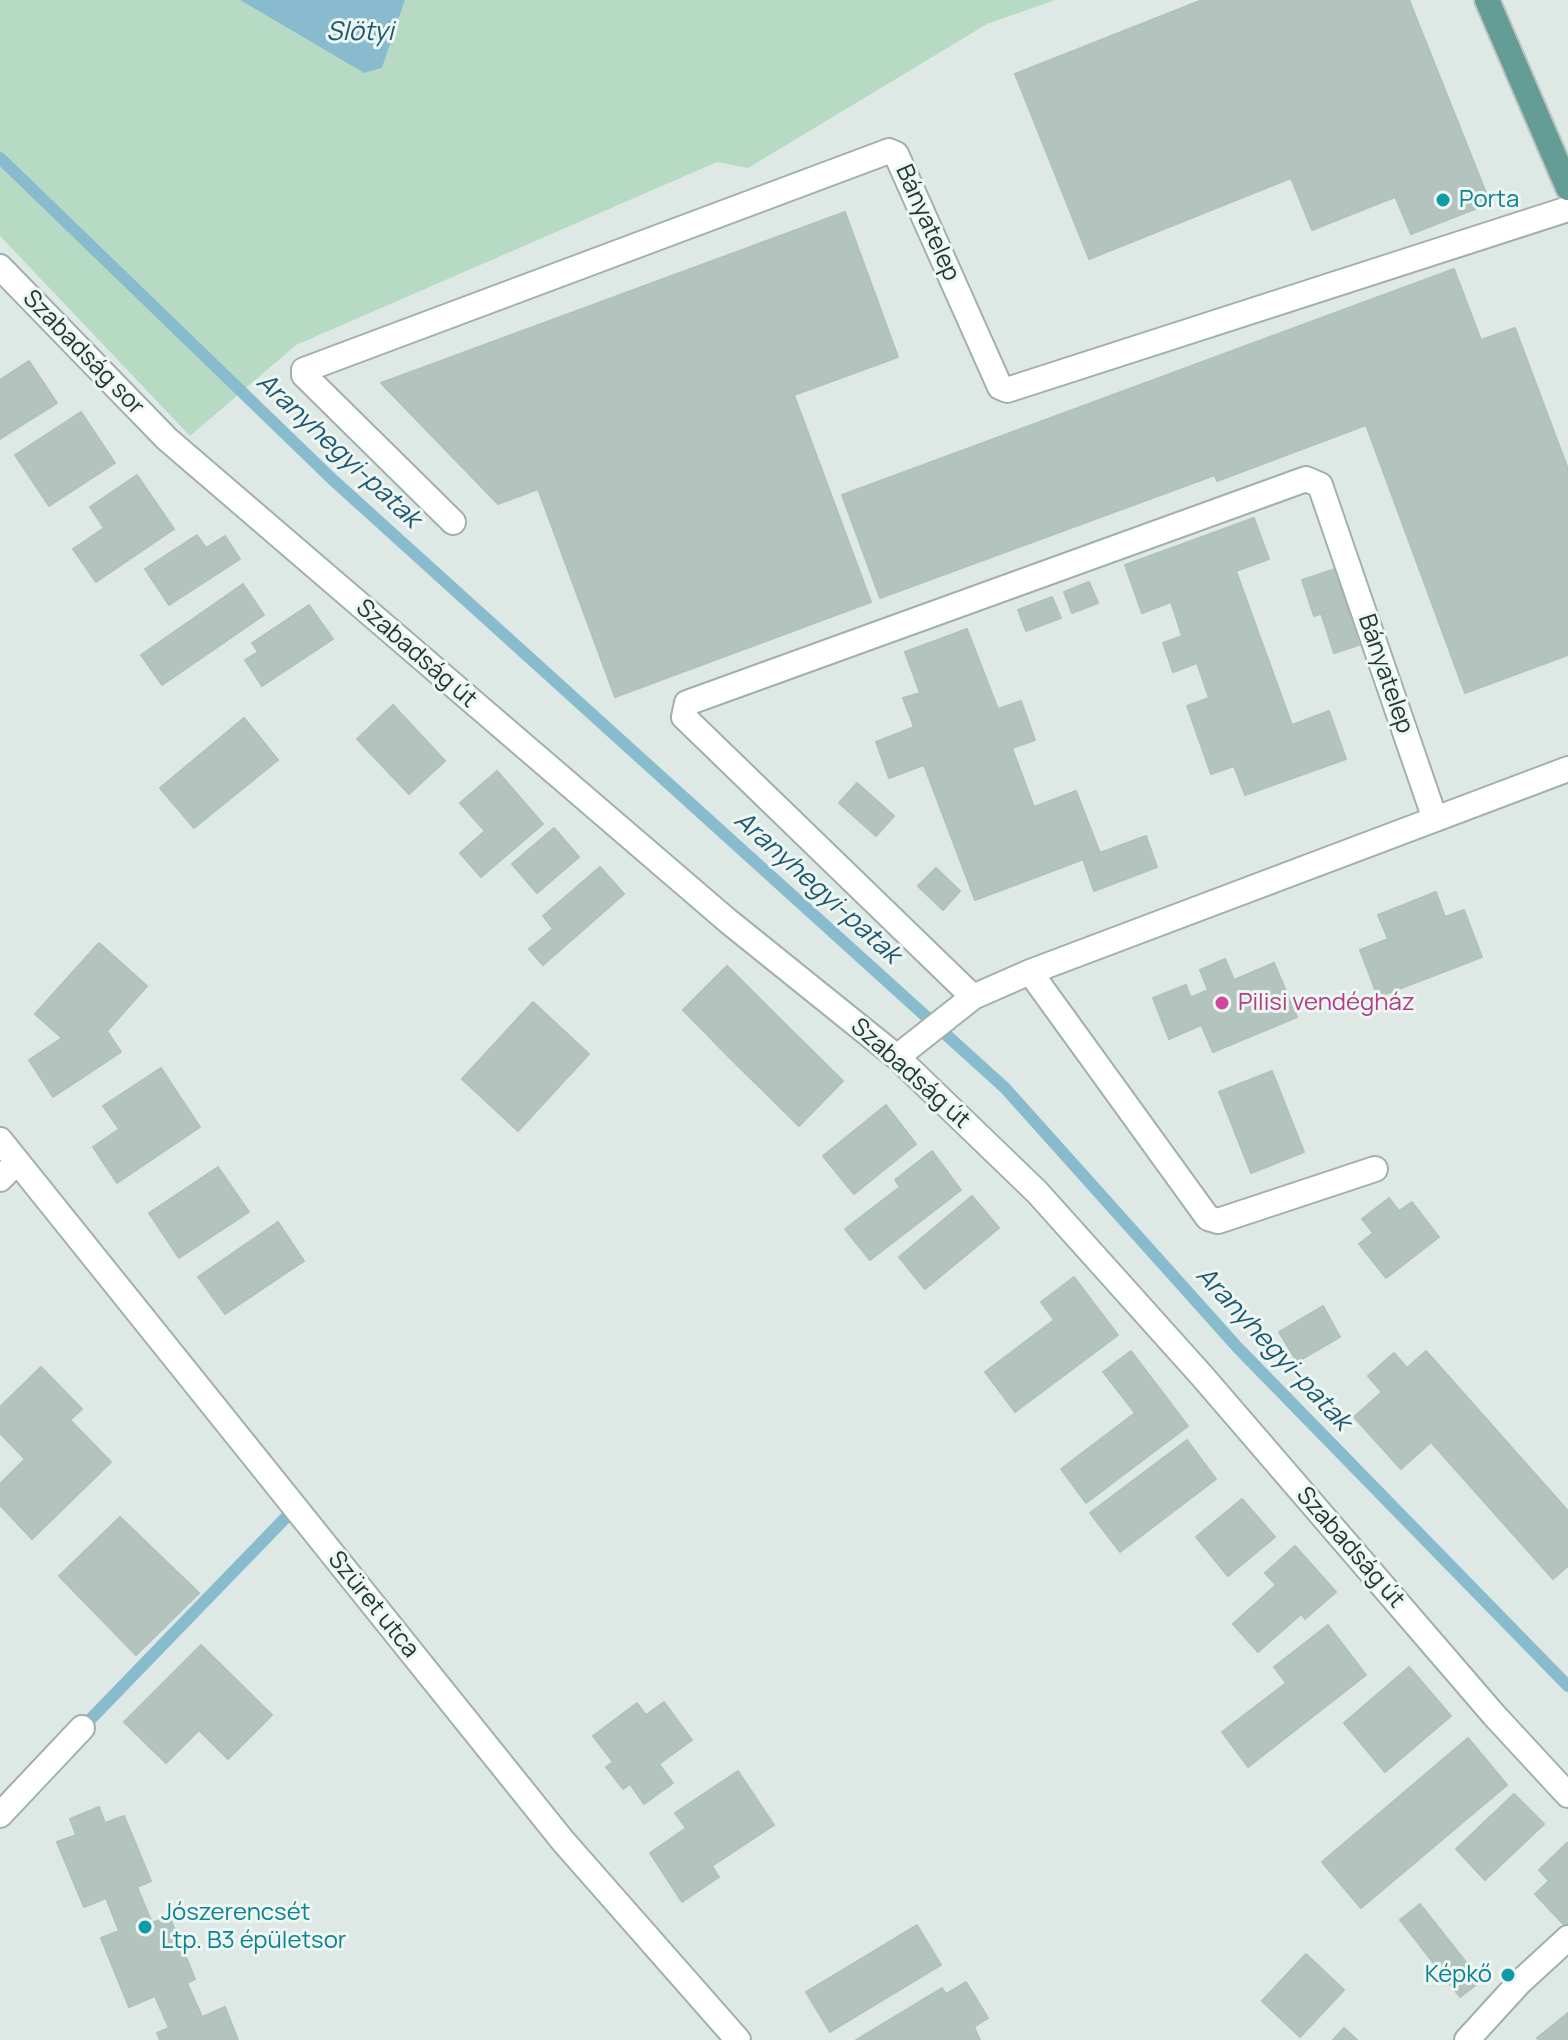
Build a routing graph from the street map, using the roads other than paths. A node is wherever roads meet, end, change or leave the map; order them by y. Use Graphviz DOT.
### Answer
graph roads {
  1 [pos="1487,0"];
  2 [pos="1567,182"];
  3 [pos="1568,209"];
  4 [pos="0,267"];
  5 [pos="167,439"];
  6 [pos="453,522"];
  7 [pos="1568,769"];
  8 [pos="1435,819"];
  9 [pos="1030,972"];
  10 [pos="966,1002"];
  11 [pos="902,1054"];
  12 [pos="0,1140"];
  13 [pos="1375,1169"];
  14 [pos="9,1170"];
  15 [pos="82,1728"];
  16 [pos="1568,1795"];
  17 [pos="0,1815"];
  18 [pos="1568,1938"];
  19 [pos="738,2040"];
  20 [pos="1467,2040"];
  1 -- 2 [label="main road"];
  3 -- 6 [label="street, Bányatelep"];
  4 -- 5 [label="street, Szabadság sor"];
  5 -- 11 [label="street, Szabadság út"];
  7 -- 8 [label="street"];
  8 -- 9 [label="street"];
  8 -- 10 [label="street, Bányatelep"];
  9 -- 10 [label="street"];
  9 -- 13 [label="street"];
  10 -- 11 [label="street"];
  11 -- 16 [label="street, Szabadság út"];
  12 -- 14 [label="street, Szüret utca"];
  14 -- 19 [label="street, Szüret utca"];
  15 -- 17 [label="street"];
  18 -- 20 [label="street"];
}
